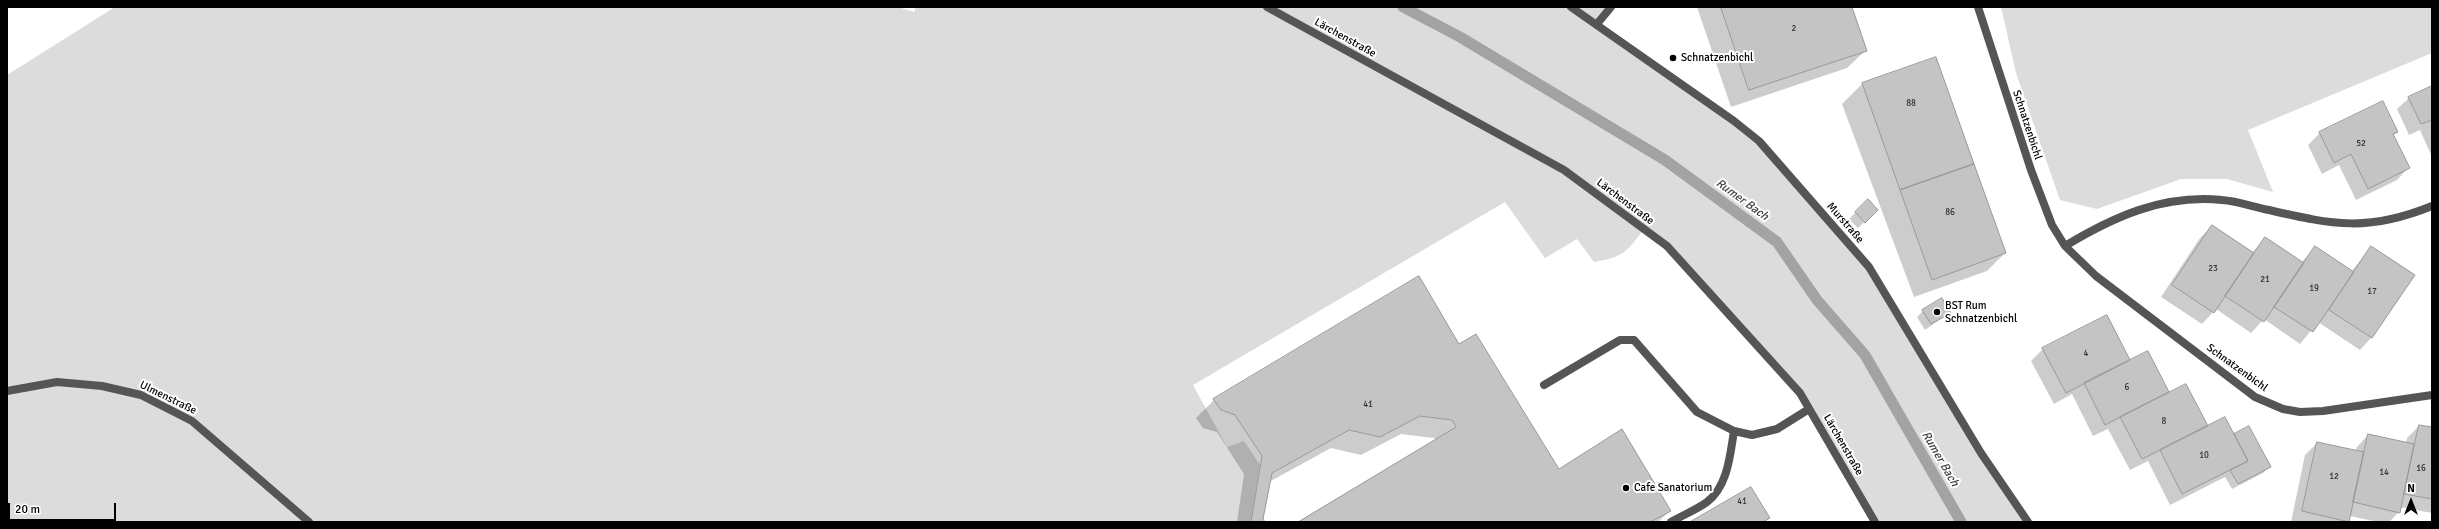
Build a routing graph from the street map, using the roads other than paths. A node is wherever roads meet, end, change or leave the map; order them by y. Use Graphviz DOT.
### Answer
graph roads {
  1 [pos="1267,7"];
  2 [pos="1571,7"];
  3 [pos="1611,7"];
  4 [pos="1978,7"];
  5 [pos="1597,24"];
  6 [pos="2432,206"];
  7 [pos="2065,246"];
  8 [pos="1544,385"];
  9 [pos="7,391"];
  10 [pos="2432,395"];
  11 [pos="1809,409"];
  12 [pos="1734,431"];
  13 [pos="308,522"];
  14 [pos="1671,522"];
  15 [pos="1875,522"];
  16 [pos="2028,522"];
  1 -- 11 [label="street, Lärchenstraße"];
  2 -- 5 [label="street, Murstraße"];
  3 -- 5 [label="street"];
  4 -- 7 [label="street, Schnatzenbichl"];
  5 -- 16 [label="street, Murstraße"];
  6 -- 7 [label="street"];
  7 -- 10 [label="street, Schnatzenbichl"];
  8 -- 12 [label="street"];
  9 -- 13 [label="street, Ulmenstraße"];
  11 -- 12 [label="street"];
  11 -- 15 [label="street, Lärchenstraße"];
  12 -- 14 [label="street"];
}
